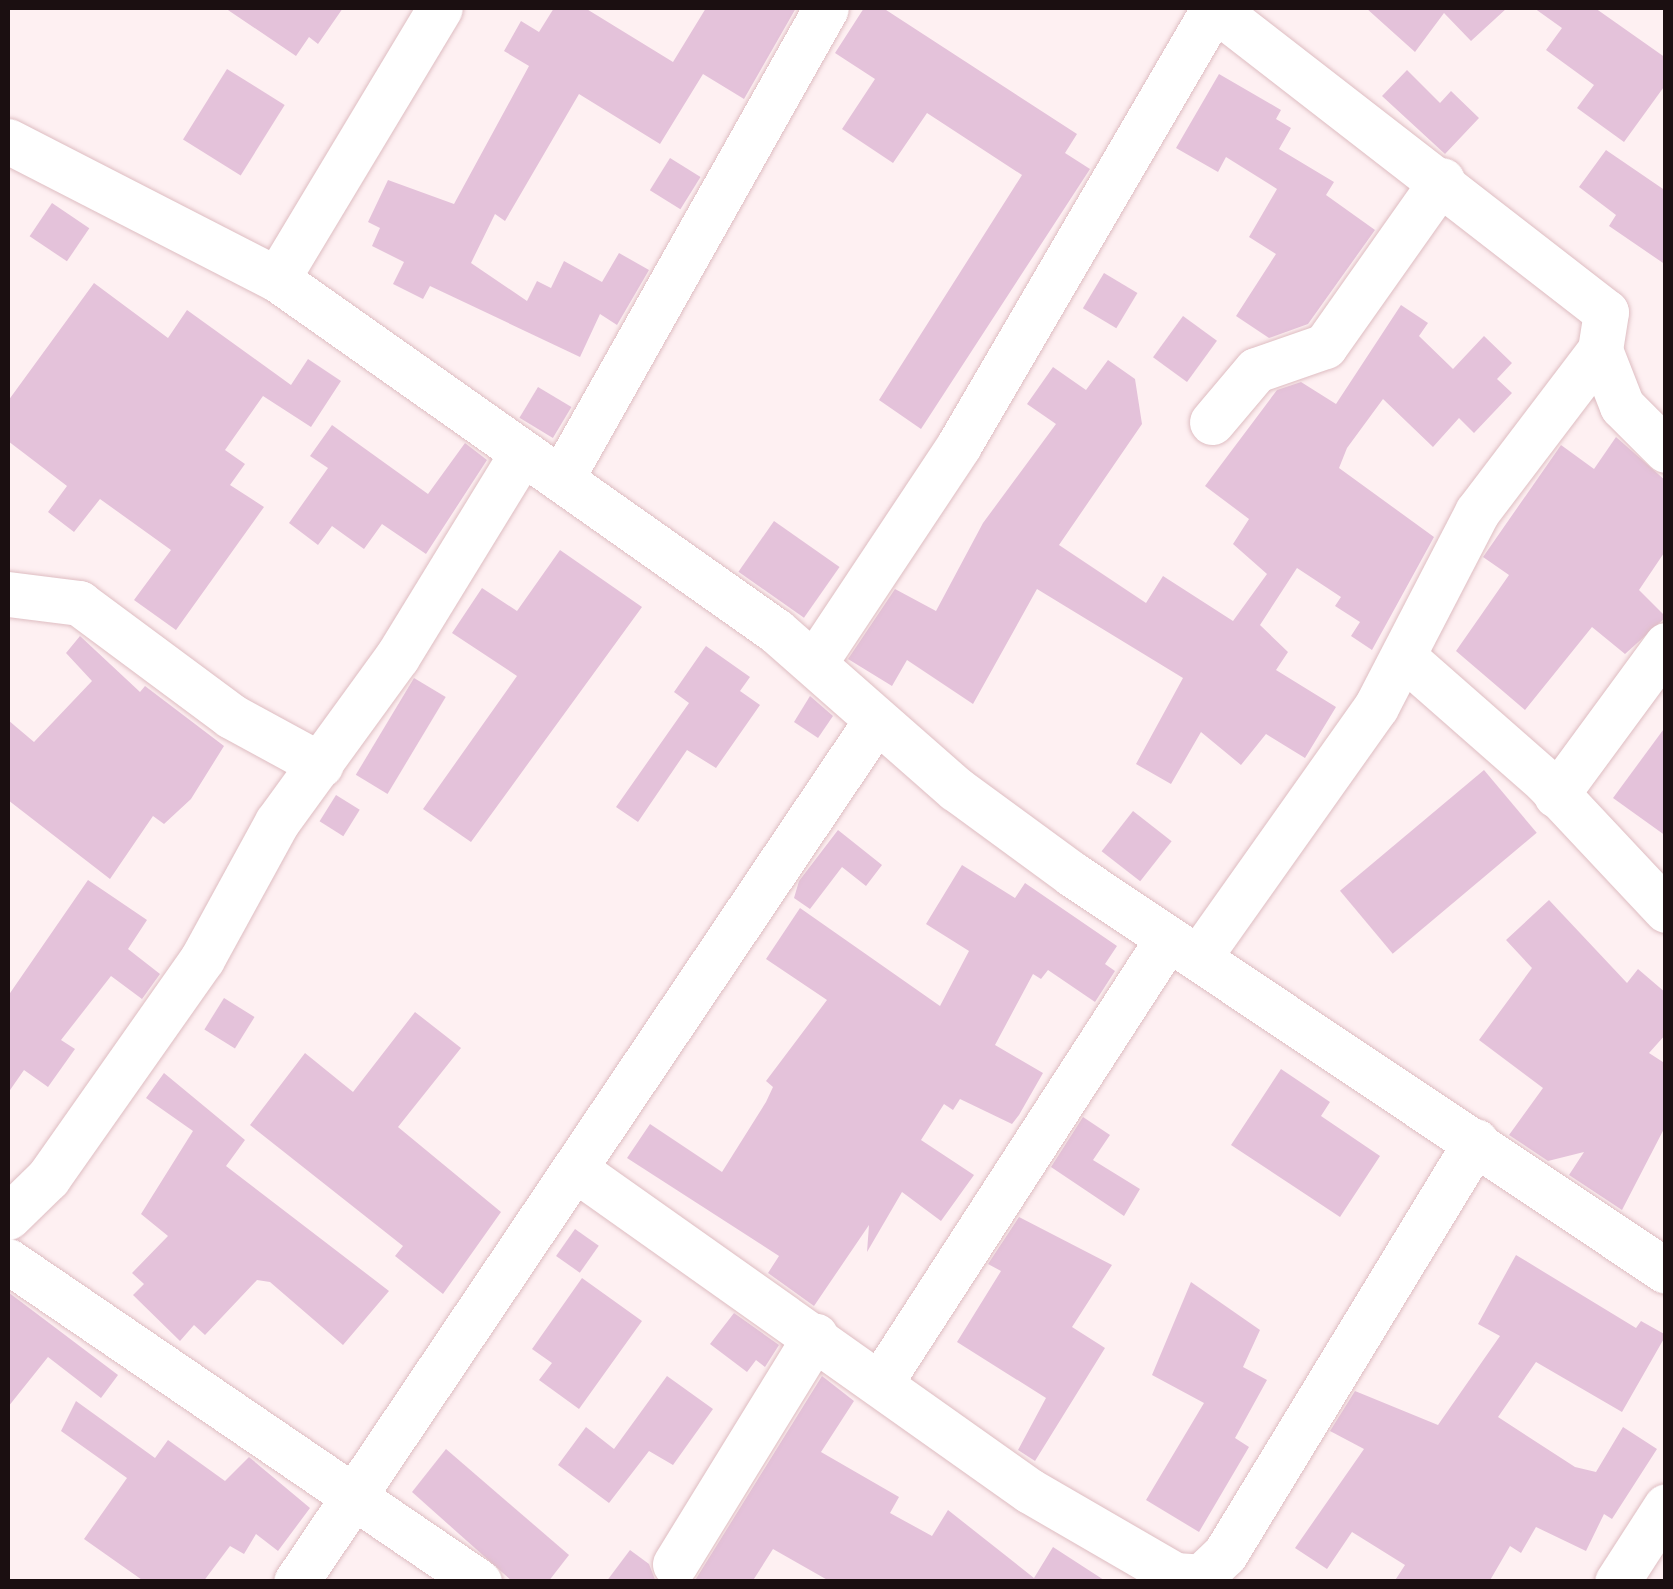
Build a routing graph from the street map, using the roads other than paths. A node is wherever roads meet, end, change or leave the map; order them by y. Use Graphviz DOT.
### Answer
graph roads {
  1 [pos="440,8"];
  2 [pos="826,8"];
  3 [pos="1214,8"];
  4 [pos="8,141"];
  5 [pos="1442,180"];
  6 [pos="276,279"];
  7 [pos="1600,350"];
  8 [pos="1212,422"];
  9 [pos="1666,450"];
  10 [pos="521,455"];
  11 [pos="561,479"];
  12 [pos="8,594"];
  13 [pos="1666,646"];
  14 [pos="1406,659"];
  15 [pos="815,662"];
  16 [pos="875,722"];
  17 [pos="321,765"];
  18 [pos="1556,795"];
  19 [pos="1666,910"];
  20 [pos="1185,946"];
  21 [pos="1476,1141"];
  22 [pos="575,1169"];
  23 [pos="8,1217"];
  24 [pos="8,1262"];
  25 [pos="1666,1270"];
  26 [pos="815,1336"];
  27 [pos="882,1380"];
  28 [pos="356,1496"];
  29 [pos="1666,1506"];
  30 [pos="675,1564"];
  31 [pos="296,1582"];
  32 [pos="479,1582"];
  33 [pos="1617,1582"];
  1 -- 6 [label="street"];
  2 -- 11 [label="street"];
  3 -- 5 [label="street"];
  3 -- 15 [label="street"];
  4 -- 6 [label="street"];
  5 -- 7 [label="street"];
  5 -- 8 [label="street"];
  6 -- 10 [label="street"];
  7 -- 9 [label="street"];
  7 -- 14 [label="street"];
  10 -- 11 [label="street"];
  10 -- 17 [label="street"];
  11 -- 15 [label="street"];
  12 -- 17 [label="street"];
  13 -- 18 [label="street"];
  14 -- 18 [label="street"];
  14 -- 20 [label="street"];
  15 -- 16 [label="street"];
  16 -- 20 [label="street"];
  16 -- 22 [label="street"];
  17 -- 23 [label="street"];
  18 -- 19 [label="street"];
  20 -- 21 [label="street"];
  20 -- 27 [label="street"];
  21 -- 25 [label="street"];
  21 -- 27 [label="street"];
  22 -- 26 [label="street"];
  22 -- 28 [label="street"];
  24 -- 28 [label="street"];
  26 -- 27 [label="street"];
  26 -- 30 [label="street"];
  28 -- 31 [label="street"];
  28 -- 32 [label="street"];
  29 -- 33 [label="street"];
}
